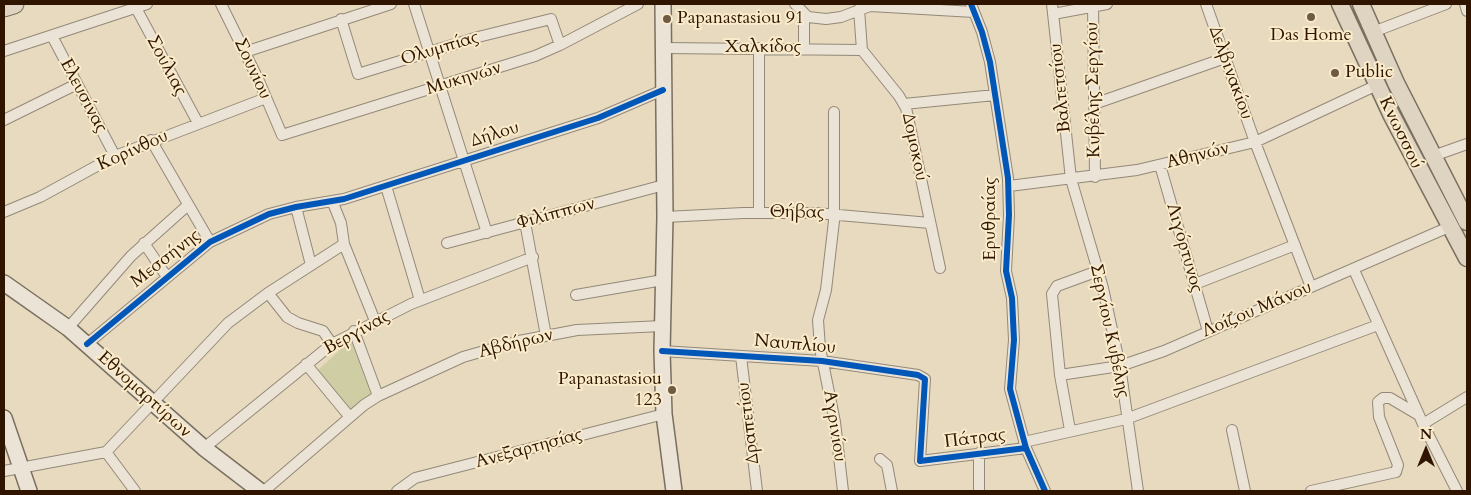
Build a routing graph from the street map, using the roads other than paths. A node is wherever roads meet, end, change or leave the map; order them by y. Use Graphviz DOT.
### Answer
graph roads {
  1 [pos="14,4"];
  2 [pos="147,4"];
  3 [pos="221,4"];
  4 [pos="391,4"];
  5 [pos="414,4"];
  6 [pos="638,4"];
  7 [pos="662,4"];
  8 [pos="795,4"];
  9 [pos="1107,4"];
  10 [pos="1206,4"];
  11 [pos="1340,4"];
  12 [pos="1360,4"];
  13 [pos="1446,4"];
  14 [pos="1465,4"];
  15 [pos="1093,5"];
  16 [pos="4,7"];
  17 [pos="136,8"];
  18 [pos="972,8"];
  19 [pos="859,9"];
  20 [pos="1052,9"];
  21 [pos="1467,12"];
  22 [pos="804,15"];
  23 [pos="341,19"];
  24 [pos="1374,32"];
  25 [pos="52,36"];
  26 [pos="560,45"];
  27 [pos="663,48"];
  28 [pos="759,48"];
  29 [pos="804,48"];
  30 [pos="862,50"];
  31 [pos="4,51"];
  32 [pos="245,52"];
  33 [pos="429,52"];
  34 [pos="1225,58"];
  35 [pos="77,84"];
  36 [pos="1377,85"];
  37 [pos="440,86"];
  38 [pos="663,90"];
  39 [pos="995,95"];
  40 [pos="266,98"];
  41 [pos="904,104"];
  42 [pos="1094,104"];
  43 [pos="834,112"];
  44 [pos="4,120"];
  45 [pos="198,123"];
  46 [pos="282,135"];
  47 [pos="151,140"];
  48 [pos="1255,142"];
  49 [pos="1467,144"];
  50 [pos="115,156"];
  51 [pos="1433,156"];
  52 [pos="464,160"];
  53 [pos="1160,165"];
  54 [pos="1071,176"];
  55 [pos="1095,177"];
  56 [pos="664,185"];
  57 [pos="386,186"];
  58 [pos="1008,186"];
  59 [pos="333,202"];
  60 [pos="188,205"];
  61 [pos="296,207"];
  62 [pos="4,212"];
  63 [pos="759,212"];
  64 [pos="834,214"];
  65 [pos="665,217"];
  66 [pos="525,222"];
  67 [pos="1467,222"];
  68 [pos="930,223"];
  69 [pos="1449,227"];
  70 [pos="487,232"];
  71 [pos="210,242"];
  72 [pos="144,243"];
  73 [pos="447,243"];
  74 [pos="344,244"];
  75 [pos="1295,245"];
  76 [pos="532,257"];
  77 [pos="1467,258"];
  78 [pos="311,265"];
  79 [pos="940,268"];
  80 [pos="1354,270"];
  81 [pos="1098,271"];
  82 [pos="167,276"];
  83 [pos="663,280"];
  84 [pos="4,283"];
  85 [pos="1195,284"];
  86 [pos="1311,287"];
  87 [pos="268,293"];
  88 [pos="576,295"];
  89 [pos="420,300"];
  90 [pos="375,321"];
  91 [pos="1378,325"];
  92 [pos="662,326"];
  93 [pos="68,328"];
  94 [pos="354,331"];
  95 [pos="1208,331"];
  96 [pos="546,336"];
  97 [pos="87,344"];
  98 [pos="332,344"];
  99 [pos="662,351"];
  100 [pos="741,356"];
  101 [pos="822,361"];
  102 [pos="306,364"];
  103 [pos="1120,366"];
  104 [pos="1060,375"];
  105 [pos="924,379"];
  106 [pos="378,396"];
  107 [pos="1467,397"];
  108 [pos="151,403"];
  109 [pos="664,414"];
  110 [pos="349,416"];
  111 [pos="1126,419"];
  112 [pos="4,420"];
  113 [pos="1421,420"];
  114 [pos="1070,430"];
  115 [pos="1232,430"];
  116 [pos="1025,445"];
  117 [pos="204,448"];
  118 [pos="106,452"];
  119 [pos="979,453"];
  120 [pos="880,459"];
  121 [pos="22,466"];
  122 [pos="4,471"];
  123 [pos="1343,488"];
  124 [pos="29,491"];
  125 [pos="135,491"];
  126 [pos="260,491"];
  127 [pos="264,491"];
  128 [pos="397,491"];
  129 [pos="674,491"];
  130 [pos="757,491"];
  131 [pos="843,491"];
  132 [pos="892,491"];
  133 [pos="979,491"];
  134 [pos="1045,491"];
  135 [pos="1138,491"];
  136 [pos="1245,491"];
  137 [pos="1312,491"];
  138 [pos="1457,491"];
  1 -- 16 [label="highway"];
  2 -- 17 [label="street"];
  3 -- 32 [label="street, Σουνίου"];
  4 -- 23 [label="street"];
  5 -- 33 [label="street"];
  6 -- 26 [label="street, Μυκηνών"];
  7 -- 27 [label="main road"];
  8 -- 22 [label="street"];
  9 -- 15 [label="street"];
  10 -- 34 [label="street, Δελβινακίου"];
  11 -- 36 [label="main road, Κνωσσού"];
  12 -- 24 [label="main road, Κνωσσού"];
  13 -- 24 [label="street"];
  14 -- 21 [label="street"];
  15 -- 20 [label="street"];
  15 -- 42 [label="street, Κυβέλης Σεργίου"];
  17 -- 25 [label="street"];
  17 -- 45 [label="street, Σούλιας"];
  18 -- 19 [label="street"];
  18 -- 39 [label="street, Ερυθραίας"];
  19 -- 22 [label="street"];
  19 -- 30 [label="street"];
  20 -- 54 [label="street, Βαλτετσίου"];
  22 -- 29 [label="street"];
  23 -- 32 [label="street"];
  23 -- 33 [label="street, Ολυμπίας"];
  24 -- 51 [label="main road, Κνωσσού"];
  25 -- 31 [label="street"];
  25 -- 35 [label="street, Ελευσίνας"];
  26 -- 33 [label="street, Ολυμπίας"];
  26 -- 37 [label="street, Μυκηνών"];
  27 -- 28 [label="street, Χαλκίδος"];
  27 -- 38 [label="main road"];
  28 -- 29 [label="street, Χαλκίδος"];
  28 -- 63 [label="street"];
  29 -- 30 [label="street, Χαλκίδος"];
  30 -- 41 [label="street, Δομοκού"];
  32 -- 40 [label="street, Σουνίου"];
  33 -- 37 [label="street"];
  34 -- 42 [label="street"];
  34 -- 48 [label="street, Δελβινακίου"];
  35 -- 44 [label="street"];
  35 -- 50 [label="street, Ελευσίνας"];
  36 -- 48 [label="street, Αθηνών"];
  36 -- 69 [label="main road, Κνωσσού"];
  37 -- 46 [label="street, Μυκηνών"];
  37 -- 52 [label="street"];
  38 -- 52 [label="street, Δήλου"];
  38 -- 56 [label="main road"];
  39 -- 41 [label="street"];
  39 -- 58 [label="street, Ερυθραίας"];
  40 -- 45 [label="street, Κορίνθου"];
  40 -- 46 [label="street, Σουνίου"];
  41 -- 68 [label="street, Δομοκού"];
  42 -- 55 [label="street, Κυβέλης Σεργίου"];
  43 -- 64 [label="street, Αγρινίου"];
  45 -- 47 [label="street, Κορίνθου"];
  47 -- 50 [label="street, Κορίνθου"];
  47 -- 60 [label="street"];
  48 -- 53 [label="street, Αθηνών"];
  48 -- 75 [label="street, Δελβινακίου"];
  49 -- 51 [label="street"];
  50 -- 62 [label="street, Κορίνθου"];
  51 -- 67 [label="main road, Κνωσσού"];
  52 -- 57 [label="street, Δήλου"];
  52 -- 70 [label="street"];
  53 -- 55 [label="street, Αθηνών"];
  53 -- 85 [label="street, Λιγόρτυνος"];
  54 -- 55 [label="street, Αθηνών"];
  54 -- 58 [label="street, Αθηνών"];
  54 -- 81 [label="street, Σεργίου Κυβέλης"];
  56 -- 65 [label="main road"];
  56 -- 66 [label="street, Φιλίππων"];
  57 -- 59 [label="street, Δήλου"];
  57 -- 89 [label="street"];
  58 -- 116 [label="street, Ερυθραίας"];
  59 -- 61 [label="street, Μεσσήνης"];
  59 -- 74 [label="street"];
  60 -- 71 [label="street"];
  60 -- 72 [label="street"];
  61 -- 71 [label="street, Μεσσήνης"];
  61 -- 78 [label="street"];
  63 -- 64 [label="street, Θήβας"];
  63 -- 65 [label="street, Θήβας"];
  64 -- 68 [label="street, Θήβας"];
  64 -- 101 [label="street, Αγρινίου"];
  65 -- 83 [label="main road"];
  66 -- 70 [label="street, Φιλίππων"];
  66 -- 76 [label="street"];
  68 -- 79 [label="street, Δομοκού"];
  69 -- 77 [label="main road, Κνωσσού"];
  69 -- 80 [label="street, Λοίζου Μάνου"];
  70 -- 73 [label="street, Φιλίππων"];
  71 -- 82 [label="street, Μεσσήνης"];
  72 -- 82 [label="street"];
  72 -- 93 [label="street"];
  74 -- 78 [label="street"];
  74 -- 90 [label="street"];
  75 -- 85 [label="street"];
  75 -- 86 [label="street, Δελβινακίου"];
  76 -- 89 [label="street, Βεργίνας"];
  76 -- 96 [label="street"];
  78 -- 87 [label="street"];
  80 -- 86 [label="street, Λοίζου Μάνου"];
  80 -- 91 [label="street"];
  81 -- 103 [label="street, Σεργίου Κυβέλης"];
  81 -- 104 [label="street"];
  82 -- 97 [label="street, Μεσσήνης"];
  83 -- 88 [label="street"];
  83 -- 92 [label="main road"];
  84 -- 93 [label="main road, Εθνομαρτύρων"];
  85 -- 95 [label="street, Λιγόρτυνος"];
  86 -- 95 [label="street, Λοίζου Μάνου"];
  87 -- 98 [label="street"];
  87 -- 108 [label="street"];
  89 -- 90 [label="street, Βεργίνας"];
  90 -- 94 [label="street, Βεργίνας"];
  91 -- 111 [label="street, Πάτρας"];
  91 -- 113 [label="street"];
  92 -- 96 [label="street, Αβδήρων"];
  92 -- 99 [label="main road"];
  93 -- 97 [label="main road, Εθνομαρτύρων"];
  94 -- 98 [label="street, Βεργίνας"];
  94 -- 106 [label="street"];
  95 -- 103 [label="street, Λοίζου Μάνου"];
  96 -- 106 [label="street, Αβδήρων"];
  97 -- 108 [label="main road, Εθνομαρτύρων"];
  98 -- 102 [label="street, Βεργίνας"];
  99 -- 100 [label="street, Ναυπλίου"];
  99 -- 109 [label="main road"];
  100 -- 101 [label="street, Ναυπλίου"];
  100 -- 130 [label="street, Δραπετίου"];
  101 -- 105 [label="street, Ναυπλίου"];
  101 -- 131 [label="street, Αγρινίου"];
  102 -- 110 [label="street"];
  102 -- 117 [label="street, Βεργίνας"];
  103 -- 104 [label="street, Λοίζου Μάνου"];
  103 -- 111 [label="street, Σεργίου Κυβέλης"];
  104 -- 114 [label="street"];
  105 -- 119 [label="street, Πάτρας"];
  106 -- 110 [label="street, Αβδήρων"];
  107 -- 113 [label="street"];
  108 -- 117 [label="main road, Εθνομαρτύρων"];
  108 -- 118 [label="street"];
  109 -- 128 [label="street, Ανεξαρτησίας"];
  109 -- 129 [label="main road"];
  110 -- 127 [label="street"];
  111 -- 114 [label="street, Πάτρας"];
  111 -- 135 [label="street, Σεργίου Κυβέλης"];
  112 -- 121 [label="main road"];
  113 -- 123 [label="street"];
  113 -- 138 [label="street"];
  114 -- 116 [label="street, Πάτρας"];
  115 -- 136 [label="street"];
  116 -- 119 [label="street, Πάτρας"];
  116 -- 134 [label="street, Ερυθραίας"];
  117 -- 126 [label="main road, Εθνομαρτύρων"];
  118 -- 121 [label="street"];
  118 -- 125 [label="street"];
  119 -- 133 [label="street, Πάτρας"];
  120 -- 132 [label="street"];
  121 -- 122 [label="street"];
  121 -- 124 [label="main road"];
  123 -- 137 [label="street"];
}
